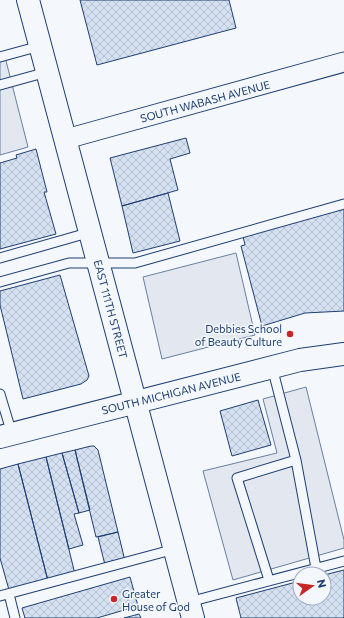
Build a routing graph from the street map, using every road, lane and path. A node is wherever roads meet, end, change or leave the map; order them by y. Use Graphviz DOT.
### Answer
graph roads {
  1 [pos="28,0"];
  2 [pos="40,46"];
  3 [pos="0,57"];
  4 [pos="344,62"];
  5 [pos="47,72"];
  6 [pos="0,85"];
  7 [pos="66,139"];
  8 [pos="344,204"];
  9 [pos="91,232"];
  10 [pos="0,258"];
  11 [pos="99,263"];
  12 [pos="0,282"];
  13 [pos="344,354"];
  14 [pos="272,367"];
  15 [pos="0,394"];
  16 [pos="136,402"];
  17 [pos="6,436"];
  18 [pos="296,460"];
  19 [pos="175,549"];
  20 [pos="344,561"];
  21 [pos="316,566"];
  22 [pos="324,566"];
  23 [pos="292,574"];
  24 [pos="269,580"];
  25 [pos="4,595"];
  26 [pos="191,610"];
  27 [pos="15,618"];
  1 -- 2 [label="main road, EAST 111TH STREET"];
  2 -- 3 [label="lane"];
  2 -- 5 [label="main road, EAST 111TH STREET"];
  4 -- 7 [label="street, SOUTH WABASH AVENUE"];
  5 -- 6 [label="lane"];
  5 -- 7 [label="main road, EAST 111TH STREET"];
  7 -- 9 [label="main road, EAST 111TH STREET"];
  8 -- 11 [label="lane"];
  9 -- 10 [label="lane"];
  9 -- 11 [label="main road, EAST 111TH STREET"];
  11 -- 12 [label="lane"];
  11 -- 16 [label="main road, EAST 111TH STREET"];
  13 -- 14 [label="main road, SOUTH MICHIGAN AVENUE"];
  14 -- 16 [label="main road, SOUTH MICHIGAN AVENUE"];
  14 -- 18 [label="lane"];
  15 -- 17 [label="lane"];
  16 -- 17 [label="main road, SOUTH MICHIGAN AVENUE"];
  16 -- 19 [label="main road, EAST 111TH STREET"];
  18 -- 21 [label="lane"];
  18 -- 24 [label="lane"];
  19 -- 25 [label="lane"];
  19 -- 26 [label="main road, EAST 111TH STREET"];
  20 -- 22 [label="lane"];
  23 -- 24 [label="lane"];
  24 -- 26 [label="lane"];
  25 -- 27 [label="lane"];
}
